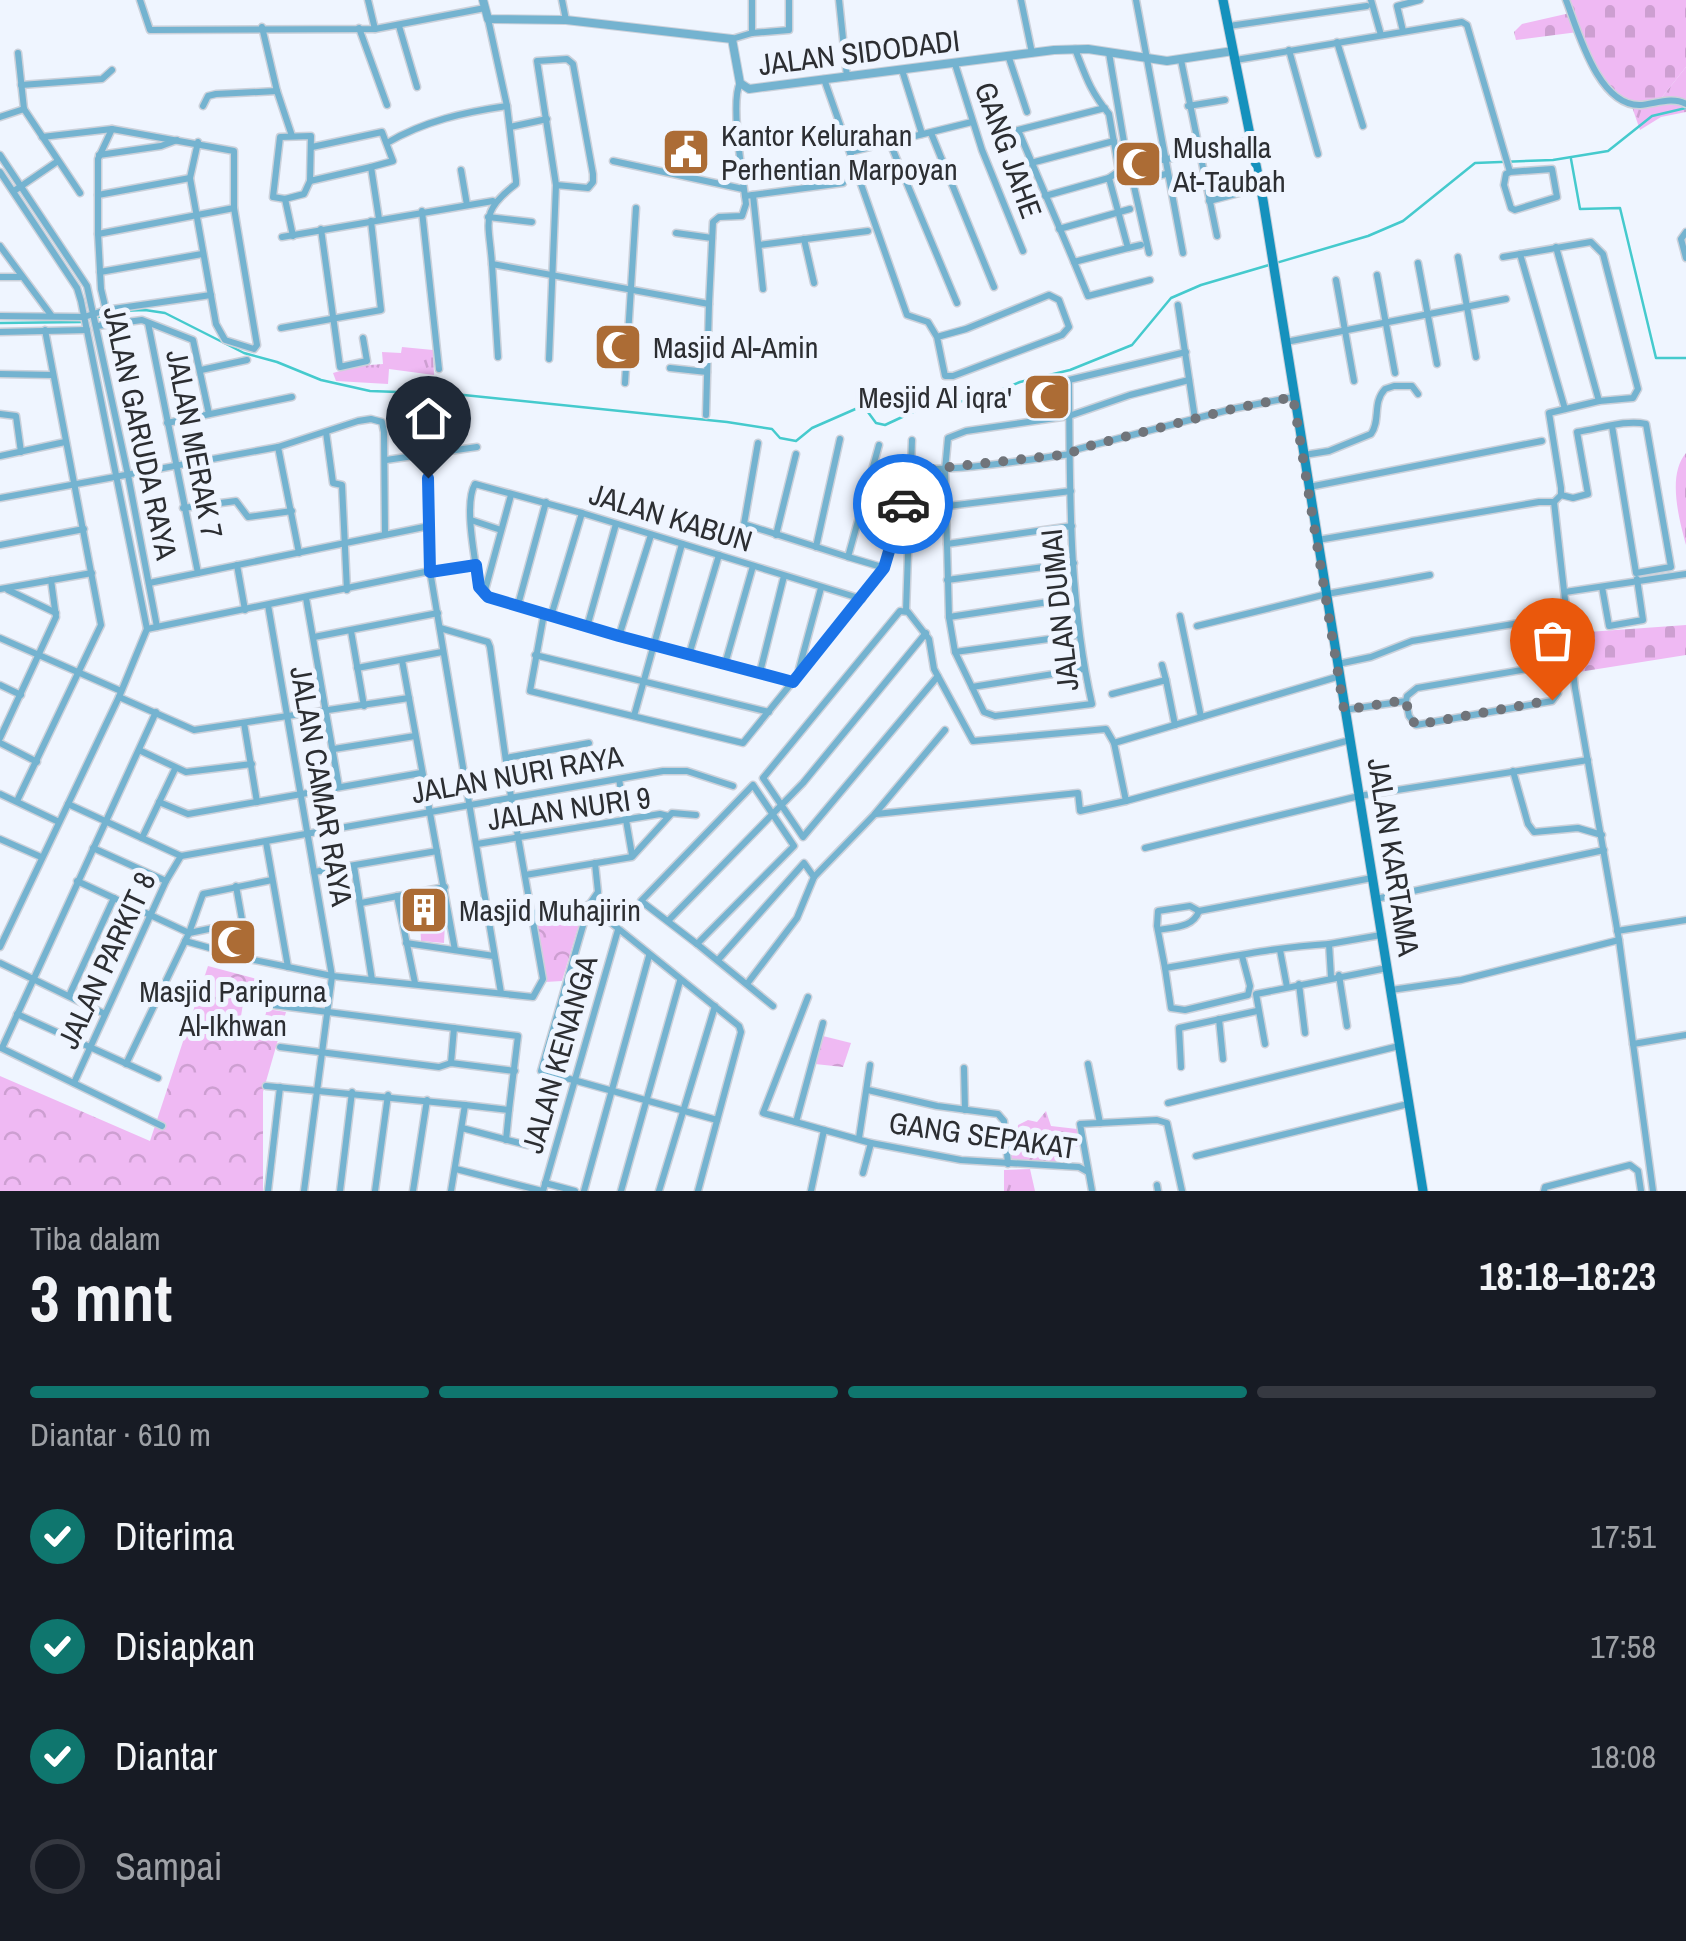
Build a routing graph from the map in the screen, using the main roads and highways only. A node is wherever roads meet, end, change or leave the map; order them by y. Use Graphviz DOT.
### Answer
graph roads {
  1 [pos="1223,0"];
  2 [pos="1423,1191"];
  1 -- 2 [label="main road, JALAN KARTAMA"];
}
